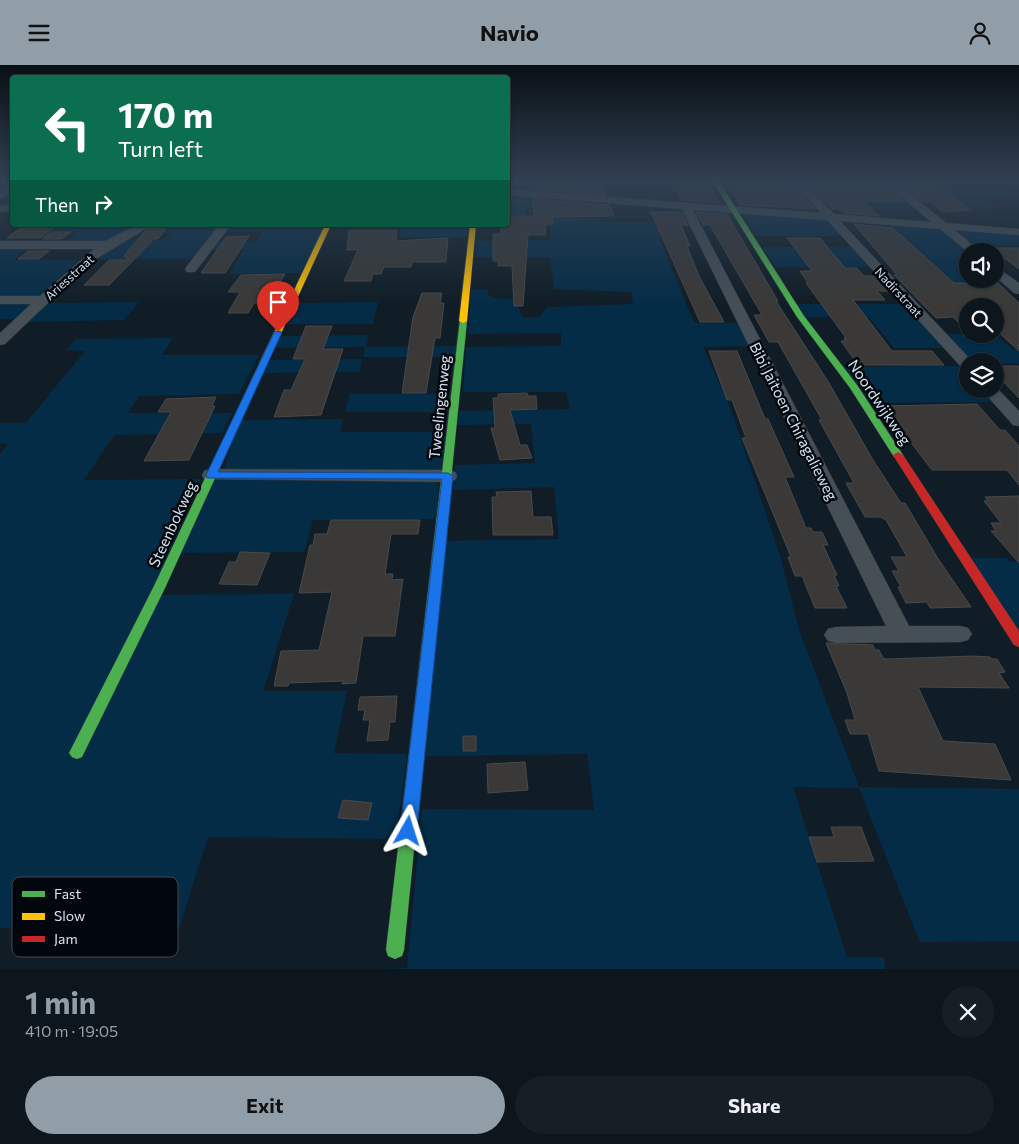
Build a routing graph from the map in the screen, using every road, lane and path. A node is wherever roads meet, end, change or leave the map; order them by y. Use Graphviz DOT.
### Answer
graph roads {
  1 [pos="694,222"];
  2 [pos="742,222"];
  3 [pos="835,222"];
  4 [pos="884,222"];
  5 [pos="939,222"];
  6 [pos="142,227"];
  7 [pos="223,227"];
  8 [pos="327,227"];
  9 [pos="473,227"];
  10 [pos="945,227"];
  11 [pos="1019,232"];
  12 [pos="964,243"];
  13 [pos="0,245"];
  14 [pos="107,245"];
  15 [pos="191,269"];
  16 [pos="1004,278"];
  17 [pos="1019,290"];
  18 [pos="0,300"];
  19 [pos="43,300"];
  20 [pos="0,341"];
  21 [pos="959,356"];
  22 [pos="997,398"];
  23 [pos="1019,421"];
  24 [pos="211,475"];
  25 [pos="448,476"];
  26 [pos="960,634"];
  27 [pos="836,635"];
  28 [pos="902,635"];
  29 [pos="1019,642"];
  30 [pos="77,753"];
  31 [pos="396,950"];
  1 -- 28 [label="street, Bibi Jaitoen Chiragalieweg"];
  2 -- 29 [label="street, Noordwijkweg"];
  3 -- 21 [label="street, Nadirstraat"];
  4 -- 10 [label="street"];
  5 -- 10 [label="street"];
  6 -- 14 [label="street, Ariesstraat"];
  7 -- 15 [label="street"];
  8 -- 24 [label="street, Steenbokweg"];
  9 -- 25 [label="street, Tweelingenweg"];
  10 -- 11 [label="street"];
  10 -- 12 [label="street"];
  13 -- 14 [label="street"];
  14 -- 19 [label="street, Ariesstraat"];
  16 -- 17 [label="street"];
  18 -- 19 [label="street"];
  19 -- 20 [label="street, Ariesstraat"];
  22 -- 23 [label="street"];
  24 -- 25 [label="street"];
  24 -- 30 [label="street, Steenbokweg"];
  25 -- 31 [label="street, Tweelingenweg"];
  26 -- 28 [label="street"];
  27 -- 28 [label="street"];
}
